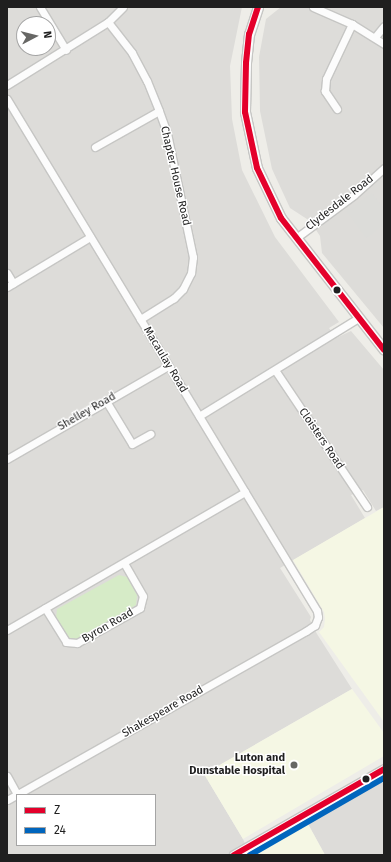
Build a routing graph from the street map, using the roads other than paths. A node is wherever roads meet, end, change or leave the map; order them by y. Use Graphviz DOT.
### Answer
graph roads {
  1 [pos="40,7"];
  2 [pos="122,7"];
  3 [pos="258,7"];
  4 [pos="313,7"];
  5 [pos="108,22"];
  6 [pos="352,24"];
  7 [pos="384,26"];
  8 [pos="375,37"];
  9 [pos="384,44"];
  10 [pos="66,50"];
  11 [pos="7,85"];
  12 [pos="7,99"];
  13 [pos="337,108"];
  14 [pos="159,111"];
  15 [pos="95,147"];
  16 [pos="384,168"];
  17 [pos="90,237"];
  18 [pos="296,238"];
  19 [pos="7,273"];
  20 [pos="10,285"];
  21 [pos="358,318"];
  22 [pos="140,319"];
  23 [pos="384,350"];
  24 [pos="168,366"];
  25 [pos="275,370"];
  26 [pos="106,401"];
  27 [pos="199,416"];
  28 [pos="150,434"];
  29 [pos="7,459"];
  30 [pos="245,492"];
  31 [pos="367,507"];
  32 [pos="124,563"];
  33 [pos="45,608"];
  34 [pos="318,622"];
  35 [pos="7,630"];
  36 [pos="384,769"];
  37 [pos="7,776"];
  38 [pos="17,794"];
  39 [pos="16,795"];
  40 [pos="7,800"];
  41 [pos="234,855"];
  1 -- 10 [label="street"];
  2 -- 5 [label="street"];
  3 -- 18 [label="street"];
  4 -- 6 [label="street"];
  5 -- 10 [label="street"];
  5 -- 14 [label="street, Chapter House Road"];
  6 -- 8 [label="street"];
  6 -- 13 [label="street"];
  7 -- 8 [label="street"];
  8 -- 9 [label="street"];
  10 -- 11 [label="street"];
  12 -- 17 [label="street, Macaulay Road"];
  14 -- 15 [label="street"];
  14 -- 22 [label="street, Chapter House Road"];
  16 -- 18 [label="street, Clydesdale Road"];
  17 -- 20 [label="street"];
  17 -- 22 [label="street, Macaulay Road"];
  18 -- 21 [label="street"];
  19 -- 20 [label="street"];
  21 -- 23 [label="street"];
  21 -- 25 [label="street"];
  22 -- 24 [label="street, Macaulay Road"];
  24 -- 26 [label="street, Shelley Road"];
  24 -- 27 [label="street, Macaulay Road"];
  25 -- 27 [label="street"];
  25 -- 31 [label="street, Cloisters Road"];
  26 -- 28 [label="street"];
  26 -- 29 [label="street, Shelley Road"];
  27 -- 30 [label="street, Macaulay Road"];
  30 -- 32 [label="street"];
  30 -- 34 [label="street, Macaulay Road"];
  32 -- 33 [label="street"];
  32 -- 33 [label="street, Byron Road"];
  33 -- 35 [label="street"];
  34 -- 38 [label="street, Shakespeare Road"];
  36 -- 41 [label="street"];
  37 -- 38 [label="street"];
  39 -- 40 [label="street, Shakespeare Road"];
}
